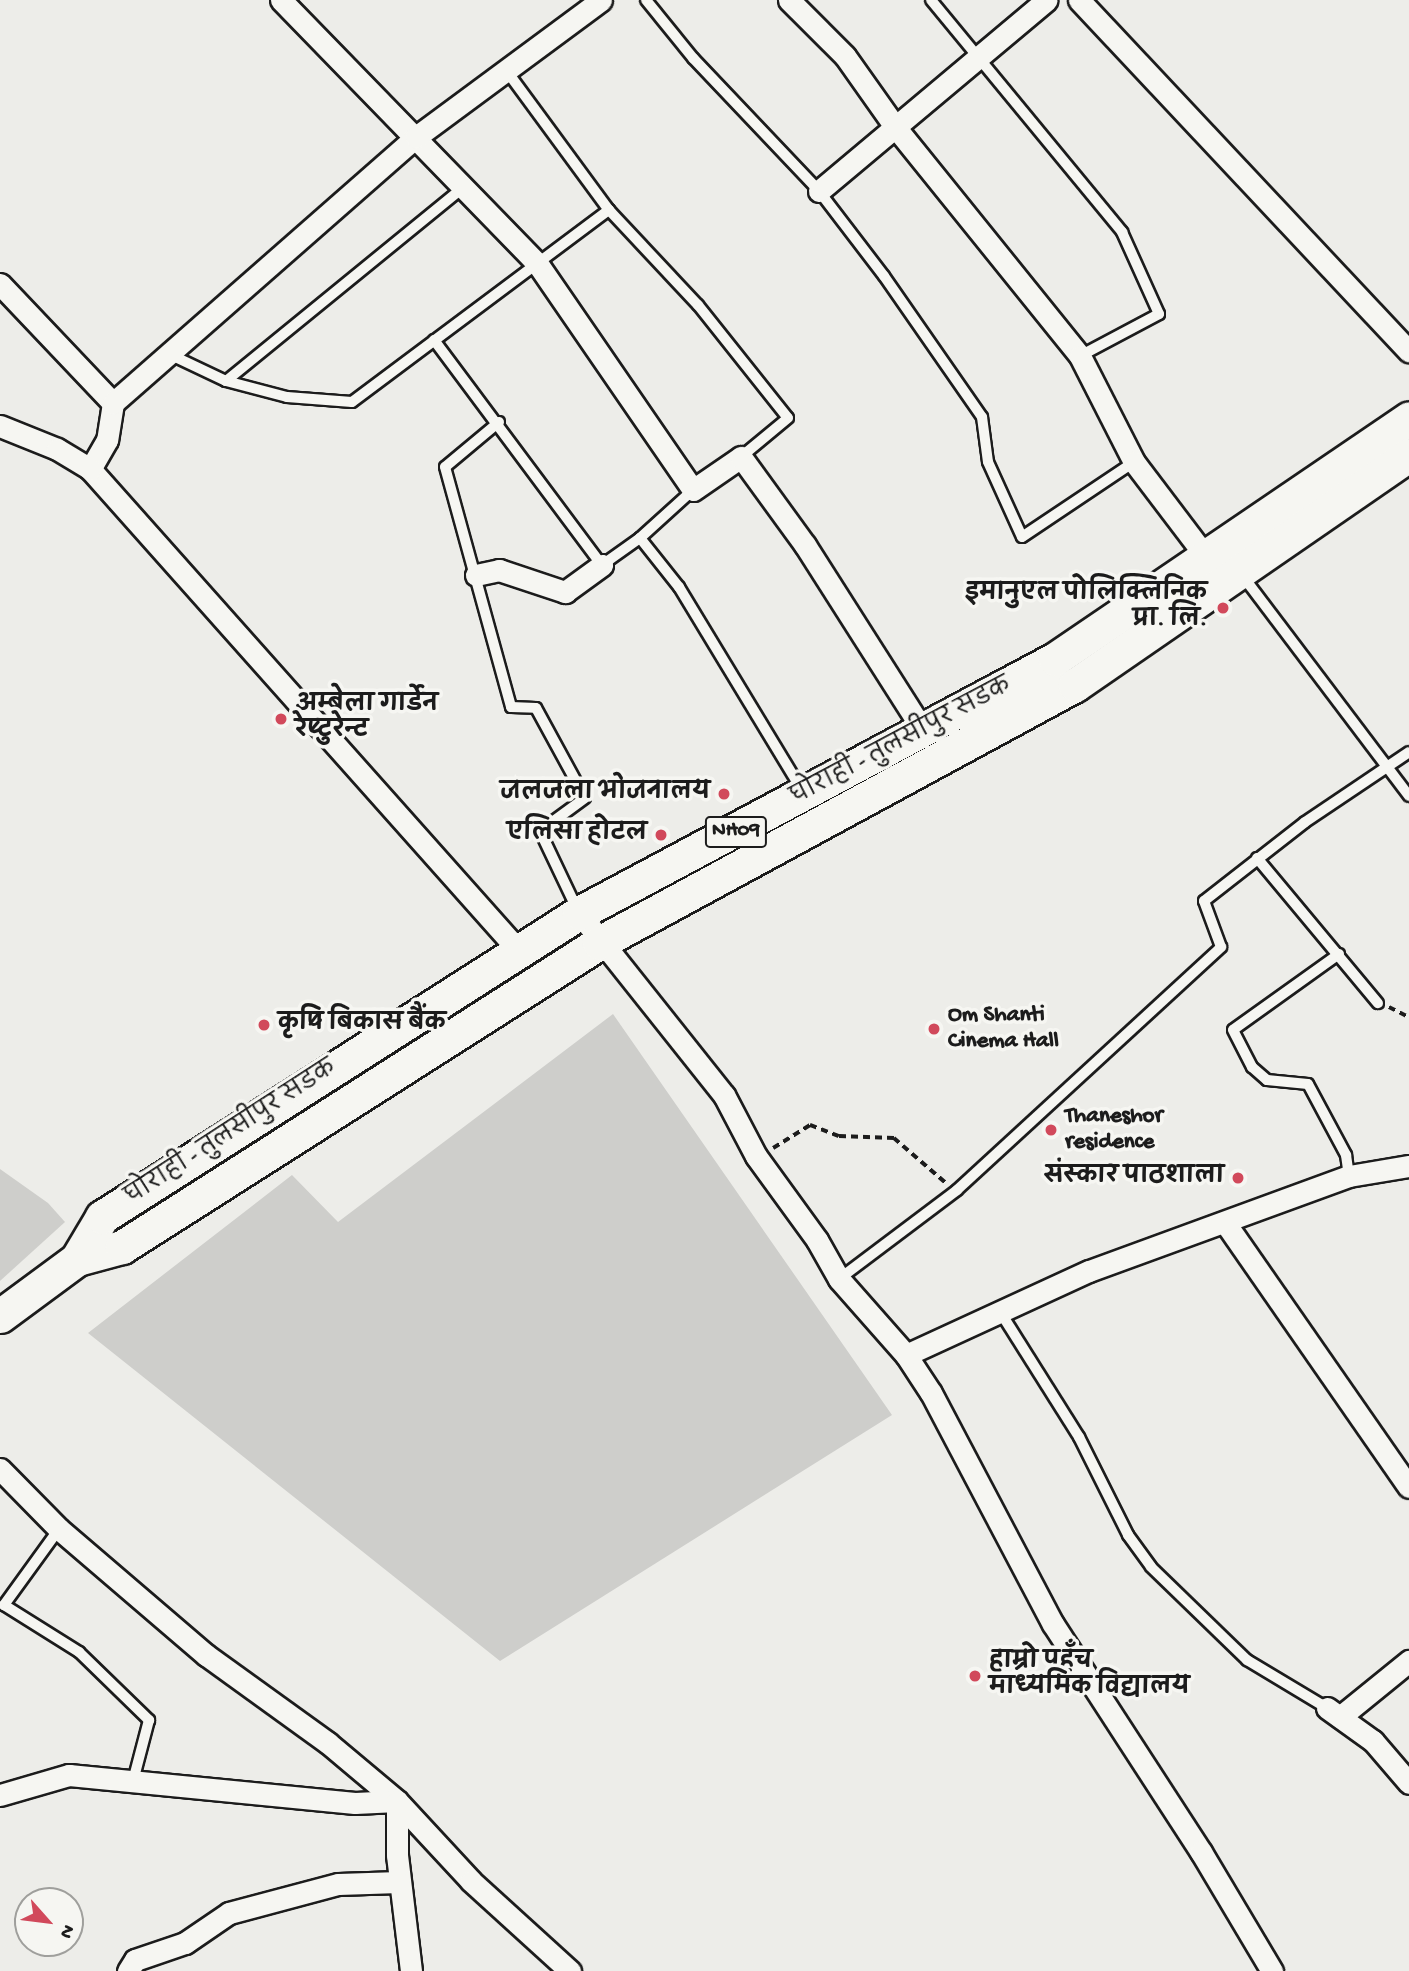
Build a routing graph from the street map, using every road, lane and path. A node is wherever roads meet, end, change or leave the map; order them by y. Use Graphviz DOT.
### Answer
graph roads {
  1 [pos="601,0"];
  2 [pos="646,0"];
  3 [pos="789,0"];
  4 [pos="931,0"];
  5 [pos="1047,0"];
  6 [pos="1079,0"];
  7 [pos="288,2"];
  8 [pos="978,58"];
  9 [pos="506,70"];
  10 [pos="896,128"];
  11 [pos="416,137"];
  12 [pos="466,185"];
  13 [pos="819,191"];
  14 [pos="609,210"];
  15 [pos="537,263"];
  16 [pos="0,284"];
  17 [pos="434,340"];
  18 [pos="1409,351"];
  19 [pos="168,354"];
  20 [pos="1080,356"];
  21 [pos="226,381"];
  22 [pos="113,402"];
  23 [pos="1409,418"];
  24 [pos="499,422"];
  25 [pos="0,426"];
  26 [pos="1409,455"];
  27 [pos="741,457"];
  28 [pos="1134,463"];
  29 [pos="90,469"];
  30 [pos="693,490"];
  31 [pos="640,538"];
  32 [pos="1207,558"];
  33 [pos="602,565"];
  34 [pos="1240,572"];
  35 [pos="476,575"];
  36 [pos="1189,589"];
  37 [pos="924,732"];
  38 [pos="1409,752"];
  39 [pos="1388,768"];
  40 [pos="805,796"];
  41 [pos="1409,796"];
  42 [pos="1257,858"];
  43 [pos="579,913"];
  44 [pos="599,943"];
  45 [pos="519,951"];
  46 [pos="1339,954"];
  47 [pos="1378,1003"];
  48 [pos="1409,1017"];
  49 [pos="756,1156"];
  50 [pos="1409,1166"];
  51 [pos="1349,1176"];
  52 [pos="957,1190"];
  53 [pos="1226,1224"];
  54 [pos="77,1259"];
  55 [pos="839,1279"];
  56 [pos="999,1310"];
  57 [pos="0,1316"];
  58 [pos="906,1355"];
  59 [pos="0,1469"];
  60 [pos="1409,1487"];
  61 [pos="59,1529"];
  62 [pos="2,1603"];
  63 [pos="1409,1661"];
  64 [pos="1333,1713"];
  65 [pos="133,1782"];
  66 [pos="1409,1783"];
  67 [pos="0,1795"];
  68 [pos="397,1801"];
  69 [pos="399,1882"];
  70 [pos="128,1971"];
  71 [pos="411,1971"];
  72 [pos="570,1971"];
  73 [pos="1272,1971"];
  1 -- 9 [label="street"];
  2 -- 13 [label="lane"];
  3 -- 10 [label="street"];
  4 -- 8 [label="lane"];
  5 -- 8 [label="street"];
  6 -- 18 [label="street"];
  7 -- 11 [label="street"];
  8 -- 10 [label="street"];
  8 -- 20 [label="lane"];
  9 -- 11 [label="street"];
  9 -- 14 [label="lane"];
  10 -- 13 [label="street"];
  10 -- 20 [label="street"];
  11 -- 12 [label="street"];
  11 -- 19 [label="street"];
  12 -- 15 [label="street"];
  12 -- 21 [label="lane"];
  13 -- 28 [label="lane"];
  14 -- 15 [label="lane"];
  14 -- 27 [label="lane"];
  15 -- 17 [label="lane"];
  15 -- 30 [label="street"];
  16 -- 22 [label="street"];
  17 -- 21 [label="lane"];
  17 -- 24 [label="lane"];
  19 -- 21 [label="lane"];
  19 -- 22 [label="street"];
  20 -- 28 [label="street"];
  22 -- 29 [label="street"];
  23 -- 32 [label="main road, घोराही - तुलसीपुर सडक / NH09"];
  24 -- 33 [label="lane"];
  24 -- 35 [label="lane"];
  25 -- 29 [label="street"];
  26 -- 34 [label="main road, घोराही - तुलसीपुर सडक / NH09"];
  27 -- 30 [label="street"];
  27 -- 37 [label="street"];
  28 -- 32 [label="street"];
  29 -- 45 [label="street"];
  30 -- 31 [label="lane"];
  31 -- 33 [label="lane"];
  31 -- 40 [label="lane"];
  32 -- 36 [label="main road, घोराही - तुलसीपुर सडक / NH09"];
  33 -- 35 [label="street"];
  34 -- 36 [label="main road, घोराही - तुलसीपुर सडक / NH09"];
  34 -- 39 [label="lane"];
  35 -- 43 [label="lane"];
  36 -- 37 [label="main road, घोराही - तुलसीपुर सडक / NH09"];
  36 -- 44 [label="main road, घोराही - तुलसीपुर सडक / NH09"];
  37 -- 40 [label="main road, घोराही - तुलसीपुर सडक / NH09"];
  38 -- 39 [label="lane"];
  39 -- 41 [label="lane"];
  39 -- 42 [label="lane"];
  40 -- 43 [label="main road, घोराही - तुलसीपुर सडक / NH09"];
  42 -- 46 [label="lane"];
  42 -- 52 [label="lane"];
  43 -- 44 [label="street"];
  43 -- 45 [label="main road, घोराही - तुलसीपुर सडक / NH09"];
  44 -- 49 [label="street"];
  44 -- 54 [label="main road, घोराही - तुलसीपुर सडक / NH09"];
  45 -- 54 [label="main road, घोराही - तुलसीपुर सडक / NH09"];
  46 -- 47 [label="lane"];
  46 -- 51 [label="lane"];
  47 -- 48 [label="path"];
  49 -- 52 [label="path"];
  49 -- 55 [label="street"];
  50 -- 51 [label="street"];
  51 -- 53 [label="street"];
  52 -- 55 [label="lane"];
  53 -- 56 [label="street"];
  53 -- 60 [label="street"];
  54 -- 57 [label="main road, घोराही - तुलसीपुर सडक / NH09"];
  55 -- 58 [label="street"];
  56 -- 58 [label="street"];
  56 -- 64 [label="lane"];
  58 -- 73 [label="street"];
  59 -- 61 [label="street"];
  61 -- 62 [label="lane"];
  61 -- 68 [label="street"];
  62 -- 65 [label="lane"];
  63 -- 64 [label="street"];
  64 -- 66 [label="street"];
  65 -- 67 [label="street"];
  65 -- 68 [label="street"];
  68 -- 69 [label="street"];
  68 -- 72 [label="street"];
  69 -- 70 [label="street"];
  69 -- 71 [label="street"];
}
